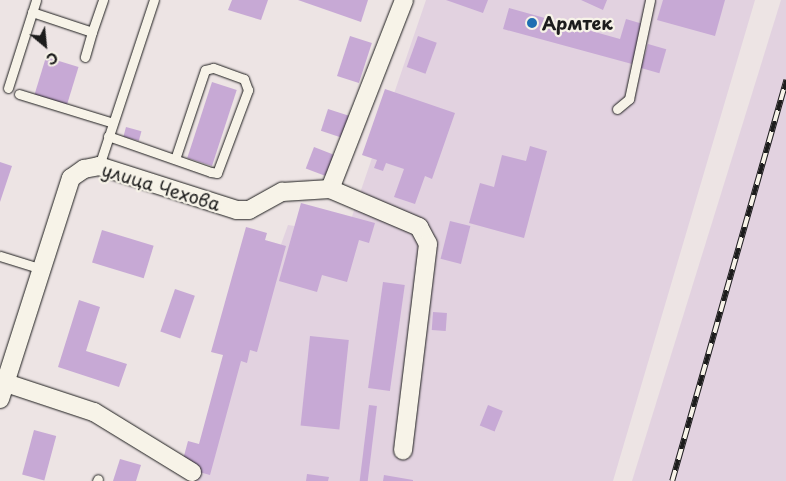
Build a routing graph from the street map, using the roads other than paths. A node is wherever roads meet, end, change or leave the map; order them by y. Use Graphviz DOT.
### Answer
graph roads {
  1 [pos="36,0"];
  2 [pos="103,0"];
  3 [pos="154,0"];
  4 [pos="404,0"];
  5 [pos="650,0"];
  6 [pos="32,12"];
  7 [pos="92,32"];
  8 [pos="85,57"];
  9 [pos="8,88"];
  10 [pos="20,94"];
  11 [pos="617,109"];
  12 [pos="113,123"];
  13 [pos="108,136"];
  14 [pos="175,159"];
  15 [pos="99,166"];
  16 [pos="330,189"];
  17 [pos="0,256"];
  18 [pos="42,269"];
  19 [pos="2,387"];
  20 [pos="403,450"];
  21 [pos="192,472"];
  1 -- 6 [label="lane"];
  2 -- 7 [label="lane"];
  3 -- 12 [label="lane"];
  4 -- 16 [label="street"];
  5 -- 11 [label="lane"];
  6 -- 7 [label="lane"];
  6 -- 9 [label="lane"];
  7 -- 8 [label="lane"];
  10 -- 12 [label="lane"];
  12 -- 13 [label="lane"];
  13 -- 14 [label="lane"];
  13 -- 15 [label="lane"];
  14 -- 14 [label="lane"];
  15 -- 16 [label="street, улица Чехова"];
  15 -- 18 [label="street, улица Чехова"];
  16 -- 20 [label="street, улица Чехова"];
  17 -- 18 [label="lane"];
  18 -- 19 [label="street, улица Чехова"];
  19 -- 21 [label="street"];
}
